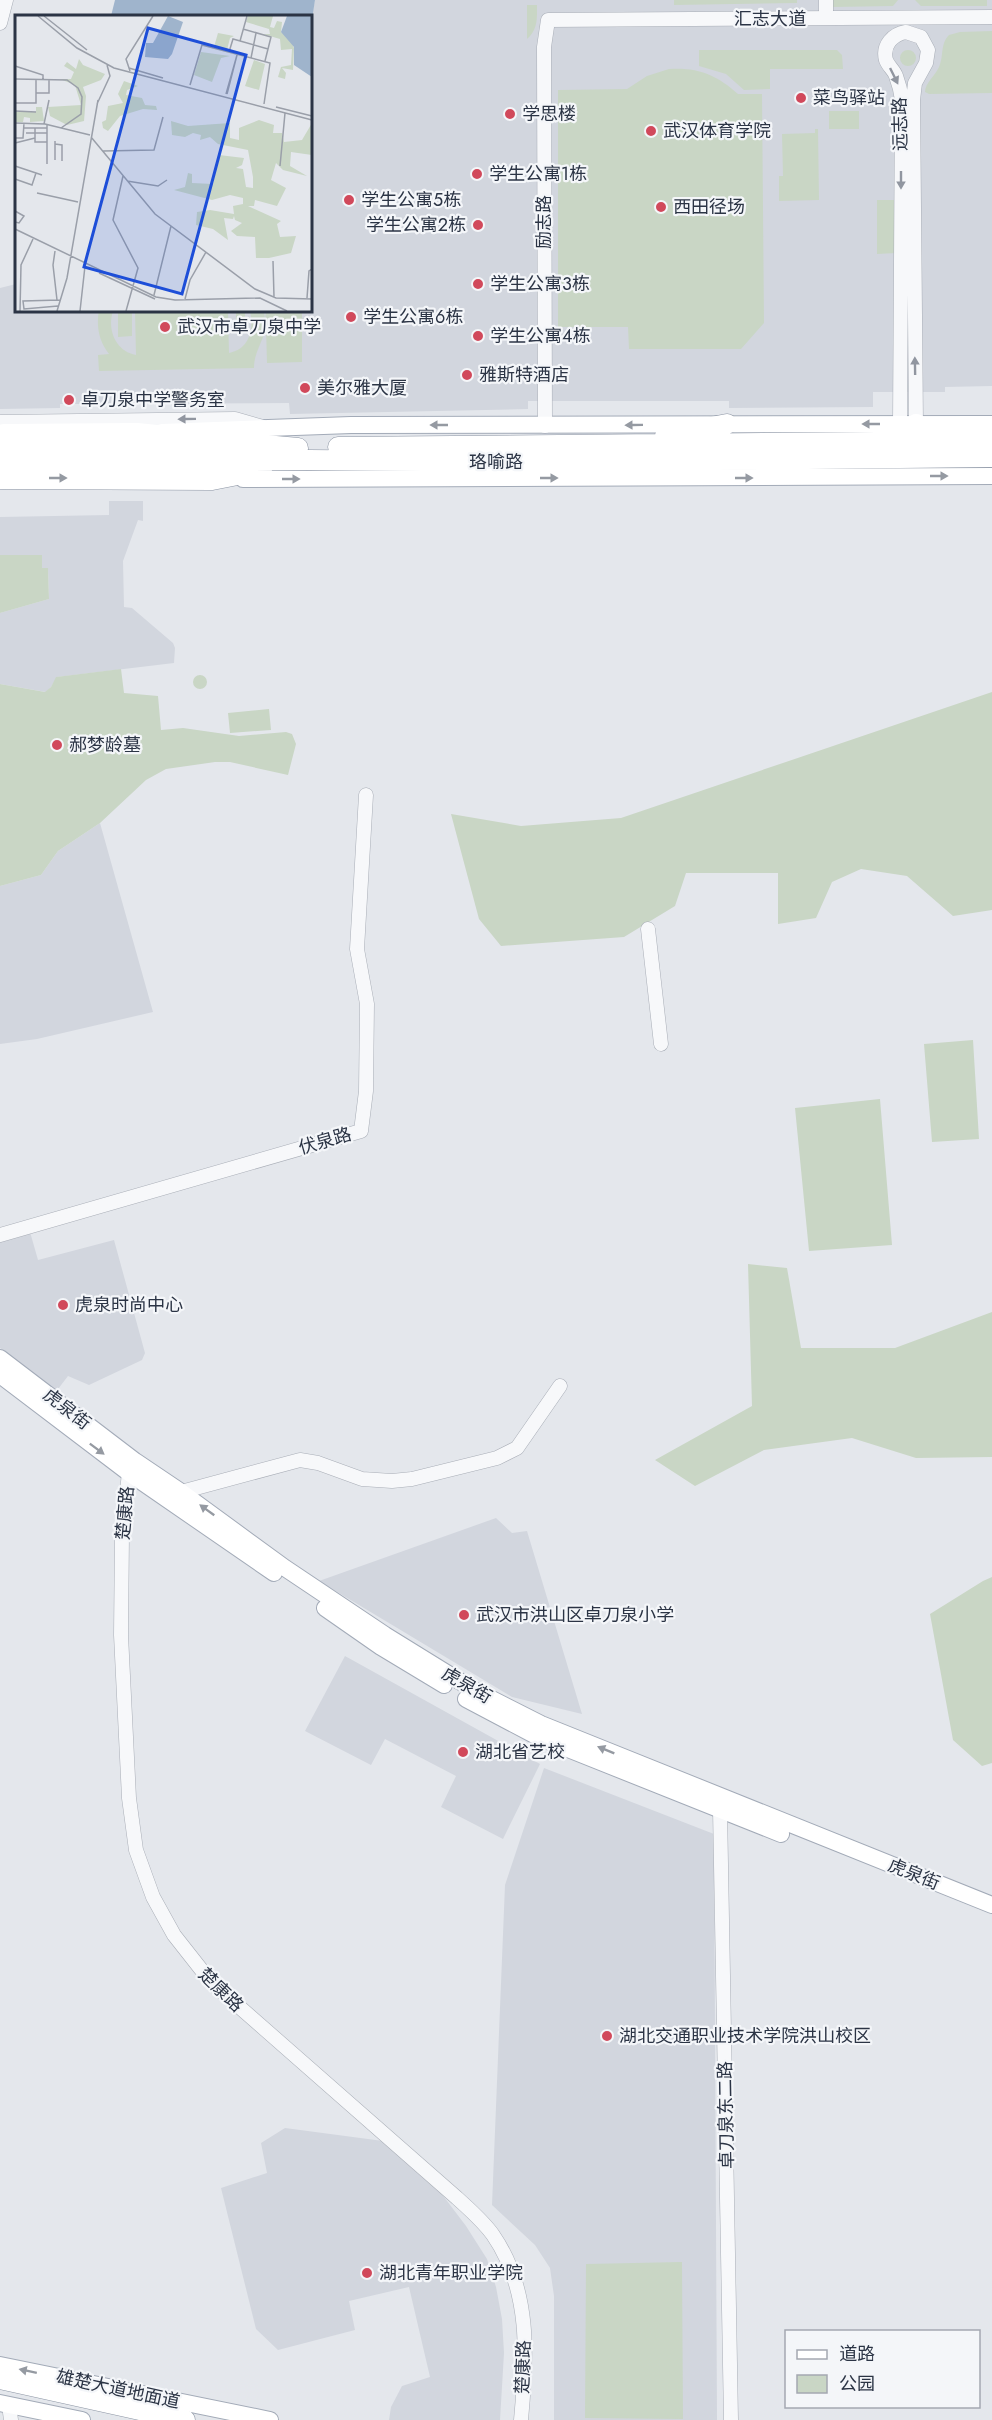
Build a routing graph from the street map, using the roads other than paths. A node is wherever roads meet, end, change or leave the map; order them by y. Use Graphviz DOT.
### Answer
graph roads {
  1 [pos="6,0"];
  2 [pos="826,0"];
  3 [pos="992,17"];
  4 [pos="826,18"];
  5 [pos="869,18"];
  6 [pos="944,18"];
  7 [pos="548,20"];
  8 [pos="0,23"];
  9 [pos="923,39"];
  10 [pos="890,40"];
  11 [pos="0,422"];
  12 [pos="727,424"];
  13 [pos="908,424"];
  14 [pos="992,424"];
  15 [pos="545,426"];
  16 [pos="265,428"];
  17 [pos="137,433"];
  18 [pos="0,434"];
  19 [pos="992,441"];
  20 [pos="617,445"];
  21 [pos="0,448"];
  22 [pos="949,449"];
  23 [pos="303,454"];
  24 [pos="992,457"];
  25 [pos="0,463"];
  26 [pos="992,474"];
  27 [pos="0,479"];
  28 [pos="212,480"];
  29 [pos="366,795"];
  30 [pos="648,929"];
  31 [pos="661,1044"];
  32 [pos="0,1235"];
  33 [pos="0,1358"];
  34 [pos="0,1375"];
  35 [pos="560,1386"];
  36 [pos="132,1467"];
  37 [pos="181,1492"];
  38 [pos="720,1809"];
  39 [pos="992,1905"];
  40 [pos="992,1917"];
  41 [pos="0,2365"];
  42 [pos="0,2379"];
  43 [pos="5,2405"];
  44 [pos="82,2420"];
  45 [pos="136,2420"];
  46 [pos="185,2420"];
  47 [pos="270,2420"];
  48 [pos="520,2420"];
  49 [pos="731,2420"];
  1 -- 8 [label="street"];
  2 -- 4 [label="street"];
  3 -- 6 [label="street, 汇志大道"];
  4 -- 5 [label="street, 汇志大道"];
  4 -- 7 [label="street, 汇志大道"];
  5 -- 6 [label="street, 汇志大道"];
  5 -- 10 [label="street"];
  6 -- 9 [label="street"];
  7 -- 15 [label="street, 励志路"];
  9 -- 10 [label="street"];
  13 -- 9 [label="street, 远志路, one-way"];
  10 -- 13 [label="street, 远志路, one-way"];
  16 -- 11 [label="street, one-way"];
  13 -- 12 [label="main road, one-way"];
  12 -- 15 [label="main road, one-way"];
  12 -- 20 [label="highway"];
  13 -- 14 [label="main road"];
  13 -- 22 [label="highway"];
  15 -- 16 [label="main road, one-way"];
  16 -- 17 [label="main road"];
  17 -- 18 [label="highway"];
  17 -- 23 [label="highway"];
  19 -- 22 [label="highway, 珞喻路"];
  20 -- 22 [label="highway, 珞喻路"];
  20 -- 23 [label="highway, 珞喻路"];
  21 -- 23 [label="highway, 珞喻路"];
  22 -- 23 [label="highway, 珞喻路"];
  22 -- 24 [label="highway, 珞喻路"];
  22 -- 26 [label="highway"];
  23 -- 25 [label="highway, 珞喻路"];
  23 -- 28 [label="highway"];
  28 -- 26 [label="main road, one-way"];
  27 -- 28 [label="highway, one-way"];
  29 -- 32 [label="street, 伏泉路"];
  30 -- 31 [label="street"];
  33 -- 36 [label="main road, 虎泉街"];
  34 -- 36 [label="main road, 虎泉街, one-way"];
  35 -- 37 [label="street"];
  36 -- 37 [label="main road, 虎泉街"];
  36 -- 38 [label="main road, 虎泉街"];
  36 -- 48 [label="street, 楚康路"];
  39 -- 37 [label="main road, 虎泉街, one-way"];
  38 -- 40 [label="main road, 虎泉街"];
  38 -- 49 [label="street, 卓刀泉东二路"];
  47 -- 41 [label="main road, 雄楚大道地面道, one-way"];
  42 -- 46 [label="highway"];
  43 -- 44 [label="main road"];
  43 -- 45 [label="highway"];
}
